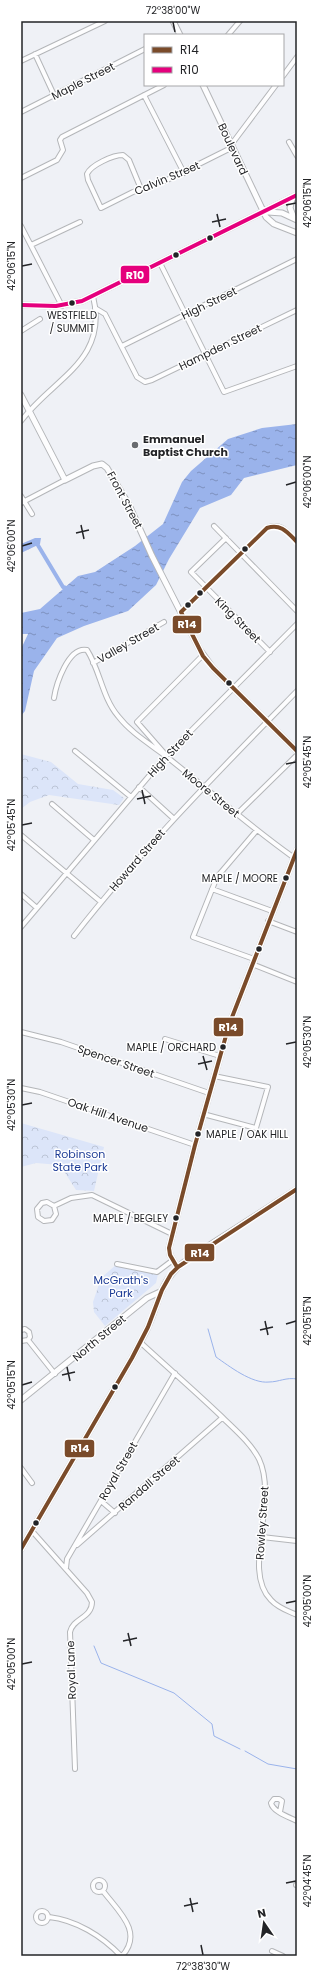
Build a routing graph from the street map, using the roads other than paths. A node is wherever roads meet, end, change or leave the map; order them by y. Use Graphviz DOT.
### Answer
graph roads {
  1 [pos="105,21"];
  2 [pos="173,21"];
  3 [pos="240,21"];
  4 [pos="177,34"];
  5 [pos="229,34"];
  6 [pos="144,50"];
  7 [pos="35,54"];
  8 [pos="297,57"];
  9 [pos="21,61"];
  10 [pos="284,75"];
  11 [pos="162,86"];
  12 [pos="203,86"];
  13 [pos="275,86"];
  14 [pos="54,95"];
  15 [pos="144,95"];
  16 [pos="21,112"];
  17 [pos="289,142"];
  18 [pos="232,146"];
  19 [pos="297,156"];
  20 [pos="184,173"];
  21 [pos="21,178"];
  22 [pos="141,188"];
  23 [pos="295,197"];
  24 [pos="263,212"];
  25 [pos="295,219"];
  26 [pos="80,222"];
  27 [pos="21,226"];
  28 [pos="297,233"];
  29 [pos="31,245"];
  30 [pos="297,260"];
  31 [pos="160,263"];
  32 [pos="93,296"];
  33 [pos="21,305"];
  34 [pos="62,306"];
  35 [pos="95,308"];
  36 [pos="297,310"];
  37 [pos="186,314"];
  38 [pos="40,319"];
  39 [pos="21,331"];
  40 [pos="122,346"];
  41 [pos="205,354"];
  42 [pos="297,366"];
  43 [pos="21,395"];
  44 [pos="29,410"];
  45 [pos="21,421"];
  46 [pos="65,480"];
  47 [pos="21,496"];
  48 [pos="23,502"];
  49 [pos="32,514"];
  50 [pos="214,526"];
  51 [pos="226,538"];
  52 [pos="297,542"];
  53 [pos="241,554"];
  54 [pos="206,589"];
  55 [pos="297,611"];
  56 [pos="181,612"];
  57 [pos="164,622"];
  58 [pos="297,624"];
  59 [pos="81,650"];
  60 [pos="270,652"];
  61 [pos="203,655"];
  62 [pos="93,663"];
  63 [pos="233,688"];
  64 [pos="297,691"];
  65 [pos="54,698"];
  66 [pos="267,722"];
  67 [pos="75,751"];
  68 [pos="297,751"];
  69 [pos="297,755"];
  70 [pos="166,756"];
  71 [pos="139,787"];
  72 [pos="203,787"];
  73 [pos="131,797"];
  74 [pos="52,804"];
  75 [pos="237,814"];
  76 [pos="173,818"];
  77 [pos="257,830"];
  78 [pos="21,835"];
  79 [pos="94,840"];
  80 [pos="297,850"];
  81 [pos="293,857"];
  82 [pos="66,873"];
  83 [pos="212,889"];
  84 [pos="21,894"];
  85 [pos="101,902"];
  86 [pos="37,908"];
  87 [pos="272,911"];
  88 [pos="268,921"];
  89 [pos="21,926"];
  90 [pos="297,932"];
  91 [pos="74,936"];
  92 [pos="253,962"];
  93 [pos="297,982"];
  94 [pos="21,1032"];
  95 [pos="166,1039"];
  96 [pos="220,1056"];
  97 [pos="214,1076"];
  98 [pos="21,1088"];
  99 [pos="209,1093"];
  100 [pos="203,1114"];
  101 [pos="195,1145"];
  102 [pos="297,1189"];
  103 [pos="54,1206"];
  104 [pos="172,1234"];
  105 [pos="173,1260"];
  106 [pos="117,1264"];
  107 [pos="177,1267"];
  108 [pos="160,1292"];
  109 [pos="21,1330"];
  110 [pos="28,1340"];
  111 [pos="21,1341"];
  112 [pos="140,1342"];
  113 [pos="175,1373"];
  114 [pos="56,1374"];
  115 [pos="21,1400"];
  116 [pos="222,1418"];
  117 [pos="21,1468"];
  118 [pos="32,1483"];
  119 [pos="101,1501"];
  120 [pos="115,1513"];
  121 [pos="32,1531"];
  122 [pos="262,1538"];
  123 [pos="23,1541"];
  124 [pos="297,1541"];
  125 [pos="74,1547"];
  126 [pos="21,1550"];
  127 [pos="67,1570"];
  128 [pos="297,1615"];
  129 [pos="75,1769"];
  130 [pos="280,1812"];
  131 [pos="297,1821"];
  132 [pos="103,1891"];
  133 [pos="49,1917"];
  134 [pos="272,1951"];
  135 [pos="122,1956"];
  136 [pos="283,1956"];
  1 -- 7 [label="street"];
  2 -- 4 [label="main road"];
  3 -- 5 [label="street"];
  6 -- 14 [label="street, Maple Street"];
  7 -- 9 [label="street"];
  7 -- 14 [label="street"];
  8 -- 10 [label="street"];
  11 -- 15 [label="street"];
  12 -- 18 [label="main road, Boulevard"];
  13 -- 18 [label="street"];
  14 -- 16 [label="street, Maple Street"];
  15 -- 20 [label="street"];
  15 -- 21 [label="street"];
  17 -- 19 [label="street"];
  18 -- 20 [label="street, Calvin Street"];
  18 -- 24 [label="main road, Boulevard"];
  20 -- 22 [label="street, Calvin Street"];
  22 -- 22 [label="street, Calvin Street"];
  23 -- 24 [label="main road"];
  23 -- 25 [label="main road"];
  24 -- 25 [label="main road"];
  24 -- 28 [label="main road"];
  24 -- 31 [label="main road"];
  26 -- 29 [label="street"];
  27 -- 29 [label="street"];
  29 -- 34 [label="street"];
  30 -- 37 [label="street, High Street"];
  31 -- 32 [label="main road"];
  31 -- 37 [label="street"];
  32 -- 34 [label="main road"];
  32 -- 35 [label="street"];
  33 -- 34 [label="main road"];
  35 -- 40 [label="street"];
  35 -- 44 [label="street"];
  36 -- 41 [label="street, Hampden Street"];
  37 -- 40 [label="street, High Street"];
  37 -- 41 [label="street"];
  38 -- 39 [label="street"];
  40 -- 41 [label="street, Hampden Street"];
  41 -- 42 [label="street"];
  43 -- 44 [label="main road"];
  44 -- 45 [label="street"];
  44 -- 46 [label="main road"];
  46 -- 48 [label="street, Front Street"];
  46 -- 56 [label="main road, Front Street"];
  47 -- 48 [label="street"];
  48 -- 49 [label="street"];
  50 -- 51 [label="street"];
  51 -- 53 [label="street"];
  51 -- 54 [label="street, King Street"];
  52 -- 53 [label="street"];
  53 -- 54 [label="street"];
  53 -- 55 [label="street"];
  54 -- 56 [label="street"];
  54 -- 60 [label="street, King Street"];
  56 -- 61 [label="main road, Front Street"];
  57 -- 62 [label="street, Valley Street"];
  58 -- 60 [label="street, High Street"];
  59 -- 62 [label="street, Moore Street"];
  59 -- 65 [label="street, Valley Street"];
  60 -- 63 [label="street, High Street"];
  61 -- 63 [label="main road, Front Street"];
  61 -- 70 [label="street"];
  62 -- 70 [label="street, Moore Street"];
  63 -- 66 [label="main road, Front Street"];
  63 -- 70 [label="street, High Street"];
  64 -- 66 [label="street, Howard Street"];
  66 -- 68 [label="main road, Front Street"];
  66 -- 72 [label="street, Howard Street"];
  67 -- 73 [label="street"];
  69 -- 75 [label="street"];
  70 -- 71 [label="street, High Street"];
  70 -- 72 [label="street, Moore Street"];
  71 -- 73 [label="street, High Street"];
  71 -- 76 [label="street"];
  72 -- 75 [label="street, Moore Street"];
  72 -- 76 [label="street, Howard Street"];
  73 -- 79 [label="street, High Street"];
  74 -- 79 [label="street"];
  75 -- 77 [label="street, Moore Street"];
  76 -- 85 [label="street, Howard Street"];
  77 -- 81 [label="street, Moore Street"];
  77 -- 83 [label="street"];
  78 -- 82 [label="street"];
  79 -- 82 [label="street, High Street"];
  80 -- 81 [label="main road"];
  81 -- 87 [label="main road"];
  82 -- 85 [label="street"];
  82 -- 86 [label="street, High Street"];
  83 -- 87 [label="street"];
  83 -- 92 [label="street"];
  84 -- 86 [label="street"];
  85 -- 91 [label="street, Howard Street"];
  86 -- 89 [label="street, High Street"];
  87 -- 88 [label="main road"];
  88 -- 90 [label="street"];
  88 -- 92 [label="main road"];
  92 -- 93 [label="street"];
  92 -- 96 [label="main road"];
  94 -- 99 [label="street, Spencer Street"];
  95 -- 96 [label="street"];
  96 -- 97 [label="main road"];
  97 -- 99 [label="main road"];
  97 -- 100 [label="street"];
  98 -- 101 [label="street, Oak Hill Avenue"];
  99 -- 100 [label="main road"];
  100 -- 101 [label="main road"];
  101 -- 104 [label="main road"];
  102 -- 107 [label="main road"];
  103 -- 103 [label="street"];
  103 -- 104 [label="street"];
  104 -- 105 [label="main road"];
  105 -- 106 [label="street"];
  105 -- 107 [label="main road"];
  107 -- 108 [label="main road"];
  108 -- 112 [label="main road"];
  108 -- 114 [label="main road, North Street"];
  109 -- 110 [label="street"];
  110 -- 111 [label="street"];
  110 -- 114 [label="street"];
  112 -- 113 [label="street, Rowley Street"];
  112 -- 121 [label="main road"];
  113 -- 116 [label="street, Rowley Street"];
  113 -- 119 [label="street, Royal Street"];
  114 -- 115 [label="main road, North Street"];
  116 -- 120 [label="street, Randall Street"];
  116 -- 122 [label="street, Rowley Street"];
  117 -- 118 [label="street"];
  119 -- 120 [label="street"];
  119 -- 125 [label="street, Royal Street"];
  120 -- 125 [label="street, Randall Street"];
  121 -- 123 [label="main road"];
  121 -- 127 [label="street, Royal Lane"];
  122 -- 124 [label="street"];
  122 -- 128 [label="street, Rowley Street"];
  123 -- 126 [label="main road"];
  125 -- 127 [label="street, Royal Street"];
  127 -- 129 [label="street, Royal Lane"];
  130 -- 131 [label="street"];
  132 -- 135 [label="street"];
  133 -- 135 [label="street"];
  134 -- 136 [label="street"];
}
